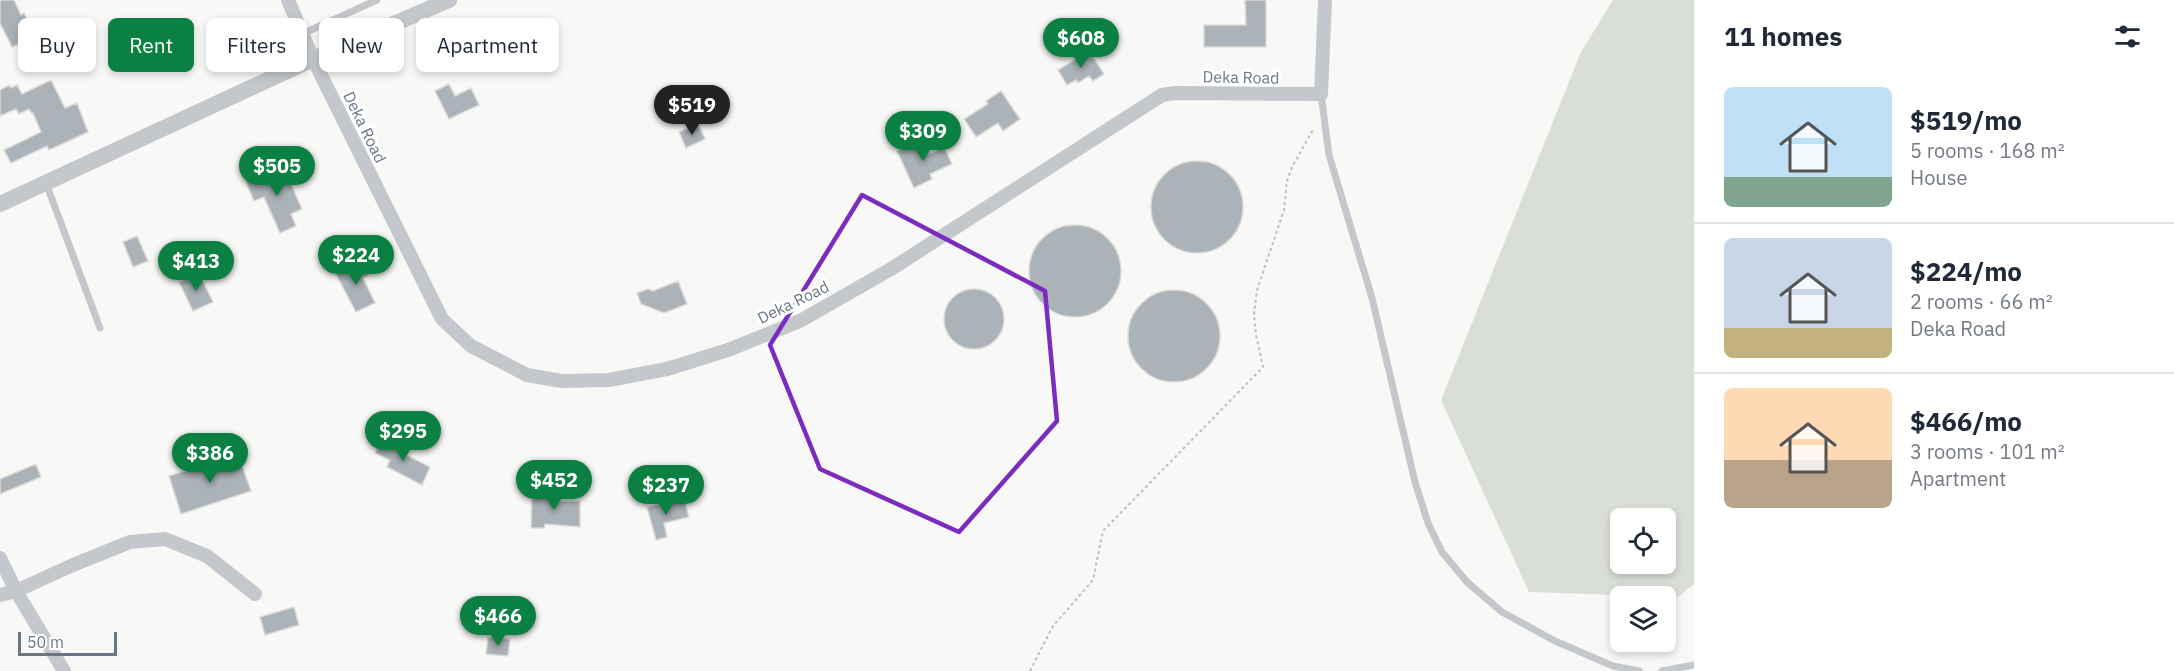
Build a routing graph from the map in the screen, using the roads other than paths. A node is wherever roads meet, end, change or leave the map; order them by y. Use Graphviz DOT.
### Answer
graph roads {
  1 [pos="288,0"];
  2 [pos="377,0"];
  3 [pos="449,0"];
  4 [pos="1325,0"];
  5 [pos="295,18"];
  6 [pos="307,32"];
  7 [pos="307,45"];
  8 [pos="313,59"];
  9 [pos="1321,94"];
  10 [pos="46,183"];
  11 [pos="0,204"];
  12 [pos="100,328"];
  13 [pos="0,558"];
  14 [pos="16,591"];
  15 [pos="255,594"];
  16 [pos="0,595"];
  17 [pos="1694,665"];
  18 [pos="64,671"];
  19 [pos="1639,671"];
  20 [pos="1662,671"];
  1 -- 5 [label="street, Deka Road"];
  2 -- 6 [label="lane"];
  3 -- 8 [label="street"];
  4 -- 9 [label="street"];
  7 -- 8 [label="street, Deka Road"];
  8 -- 9 [label="street, Deka Road"];
  8 -- 10 [label="street"];
  9 -- 19 [label="lane"];
  10 -- 11 [label="street"];
  10 -- 12 [label="lane"];
  13 -- 14 [label="street"];
  14 -- 15 [label="street"];
  14 -- 16 [label="street"];
  14 -- 18 [label="street"];
  17 -- 20 [label="lane"];
}
